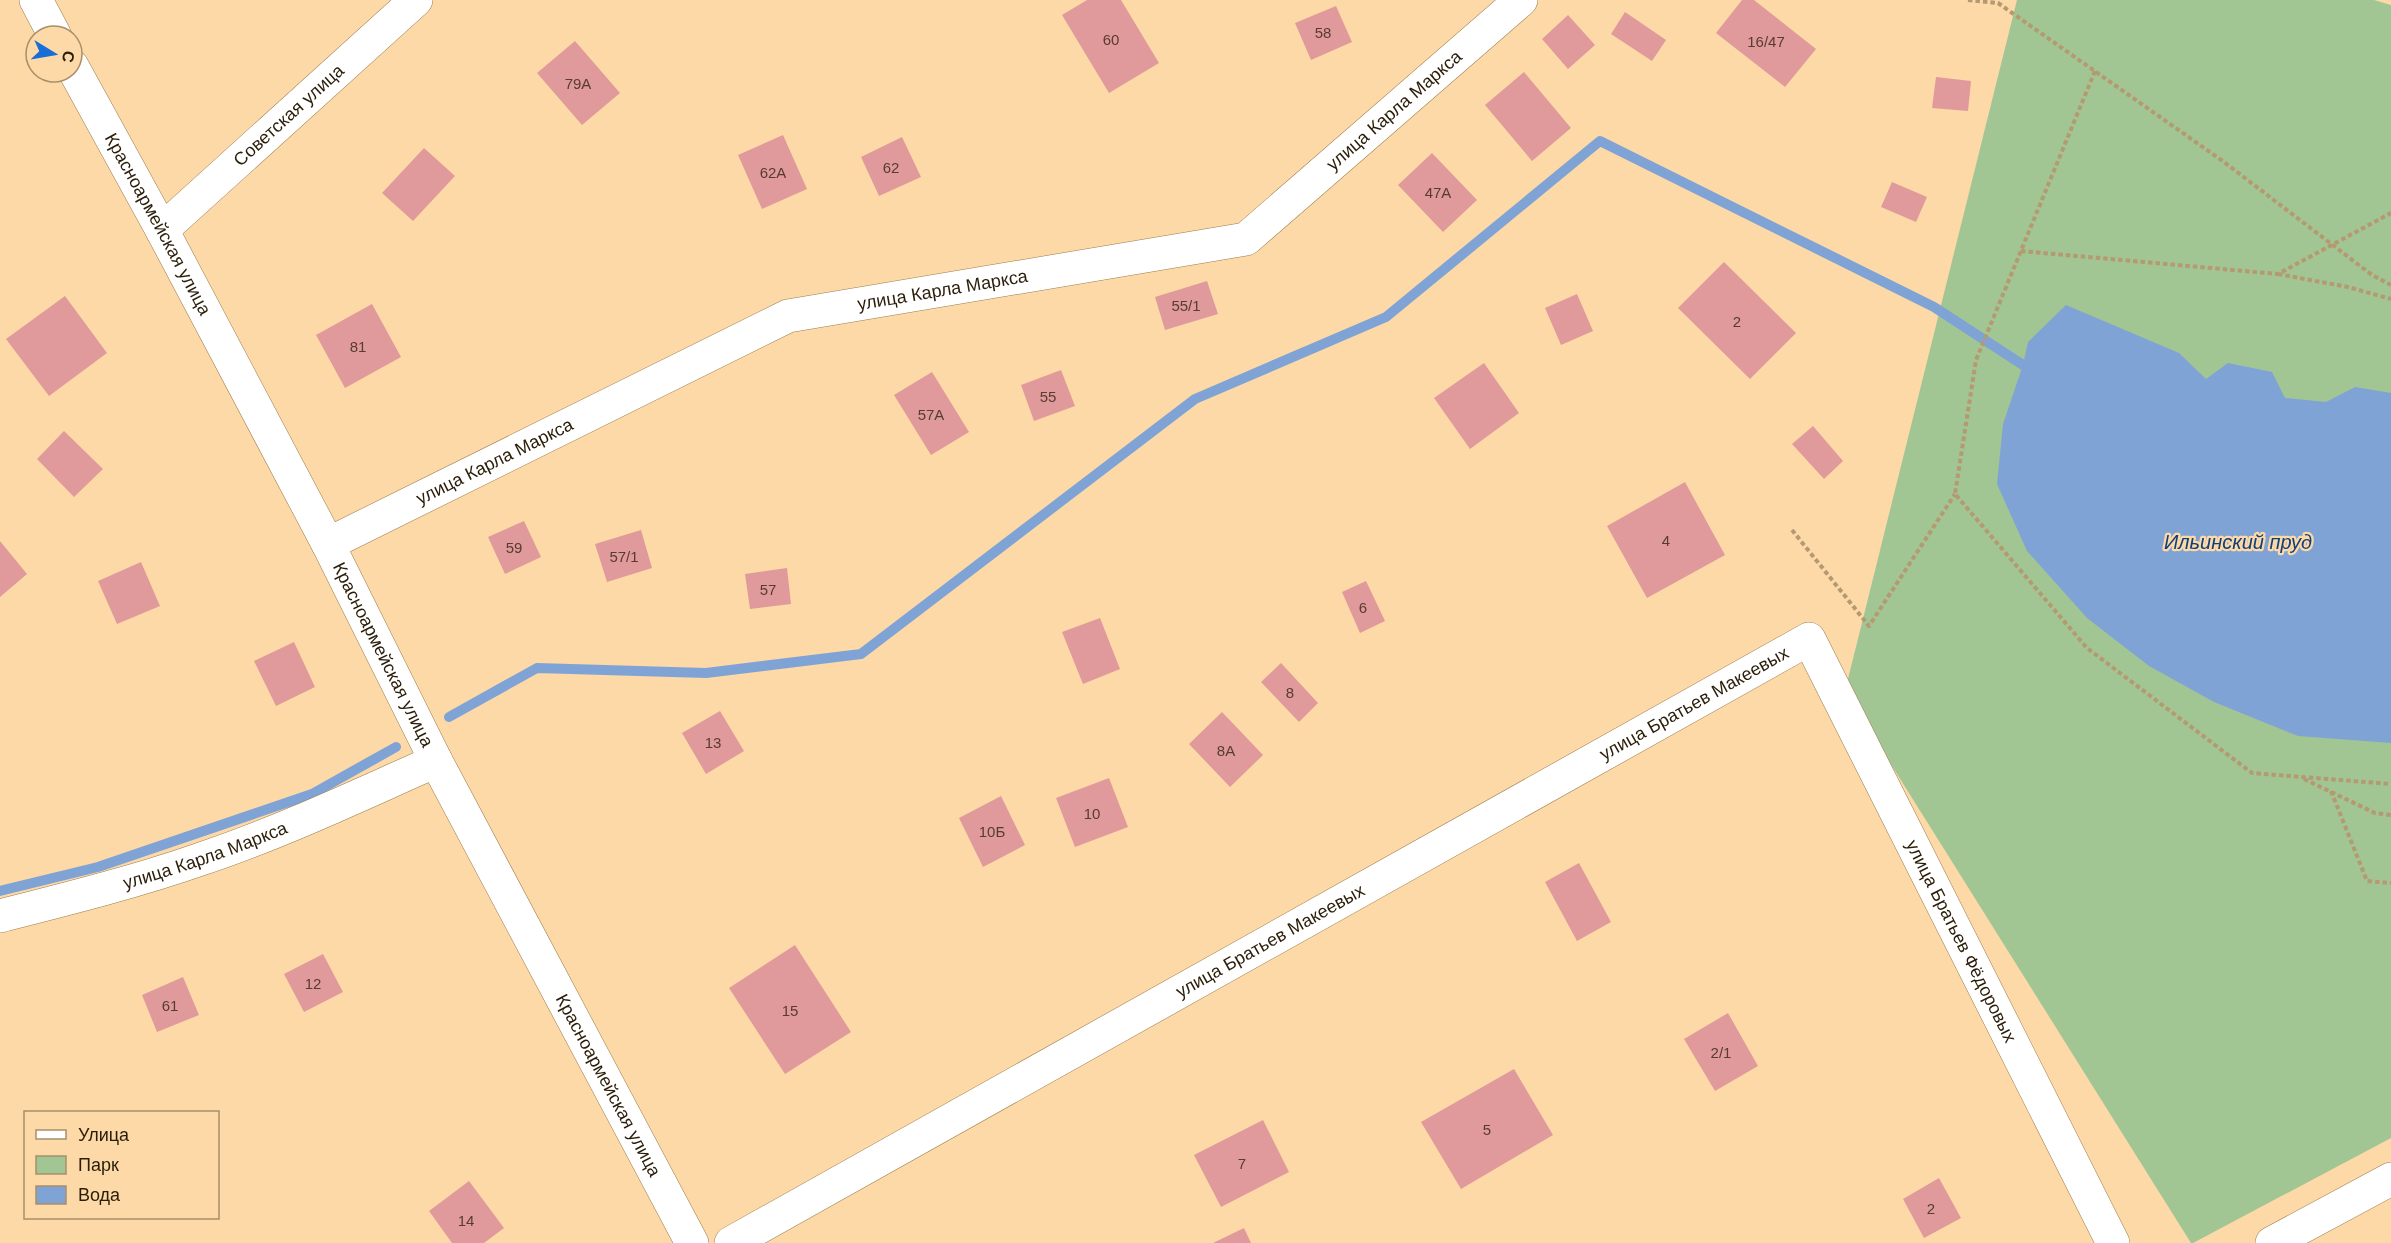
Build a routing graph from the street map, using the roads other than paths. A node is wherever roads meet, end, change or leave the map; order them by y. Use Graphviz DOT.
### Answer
graph roads {
  1 [pos="36,0"];
  2 [pos="417,0"];
  3 [pos="1521,0"];
  4 [pos="49,24"];
  5 [pos="82,84"];
  6 [pos="162,230"];
  7 [pos="328,544"];
  8 [pos="1809,639"];
  9 [pos="436,761"];
  10 [pos="0,916"];
  11 [pos="2391,1179"];
  12 [pos="692,1243"];
  13 [pos="731,1243"];
  14 [pos="2113,1243"];
  15 [pos="2272,1243"];
  1 -- 4 [label="street"];
  2 -- 6 [label="street, Советская улица"];
  3 -- 7 [label="street, улица Карла Маркса"];
  5 -- 6 [label="street, Красноармейская улица"];
  6 -- 7 [label="street, Красноармейская улица"];
  7 -- 9 [label="street, Красноармейская улица"];
  8 -- 13 [label="street, улица Братьев Макеевых"];
  8 -- 14 [label="street, улица Братьев Фёдоровых"];
  9 -- 10 [label="street, улица Карла Маркса"];
  9 -- 12 [label="street, Красноармейская улица"];
  11 -- 15 [label="street"];
}
